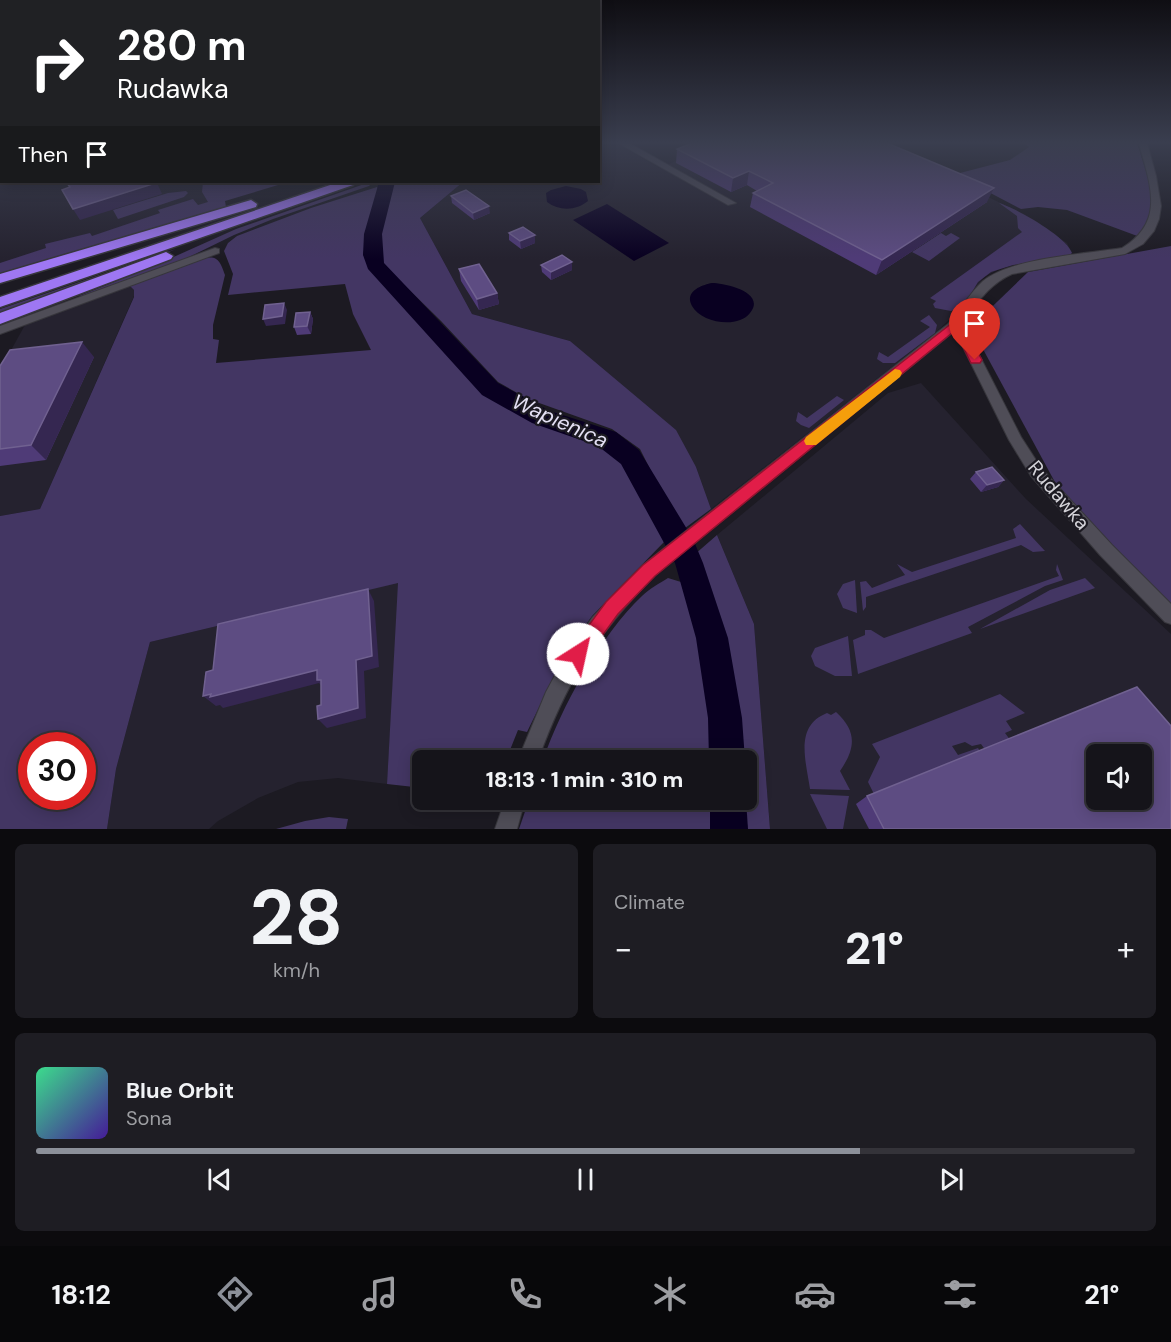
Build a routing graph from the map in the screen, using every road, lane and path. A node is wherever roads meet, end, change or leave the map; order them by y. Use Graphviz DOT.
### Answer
graph roads {
  1 [pos="692,182"];
  2 [pos="1153,182"];
  3 [pos="324,183"];
  4 [pos="346,183"];
  5 [pos="313,186"];
  6 [pos="291,202"];
  7 [pos="731,203"];
  8 [pos="215,251"];
  9 [pos="0,279"];
  10 [pos="0,293"];
  11 [pos="0,302"];
  12 [pos="0,319"];
  13 [pos="952,327"];
  14 [pos="0,330"];
  15 [pos="1171,615"];
  16 [pos="532,750"];
  17 [pos="512,810"];
  18 [pos="507,829"];
  1 -- 7 [label="street"];
  2 -- 13 [label="street"];
  3 -- 5 [label="highway"];
  4 -- 6 [label="highway"];
  5 -- 9 [label="highway"];
  5 -- 10 [label="highway"];
  6 -- 11 [label="highway"];
  6 -- 12 [label="highway"];
  8 -- 14 [label="street"];
  13 -- 15 [label="street, Rudawka"];
  13 -- 16 [label="street"];
  17 -- 18 [label="street"];
}
